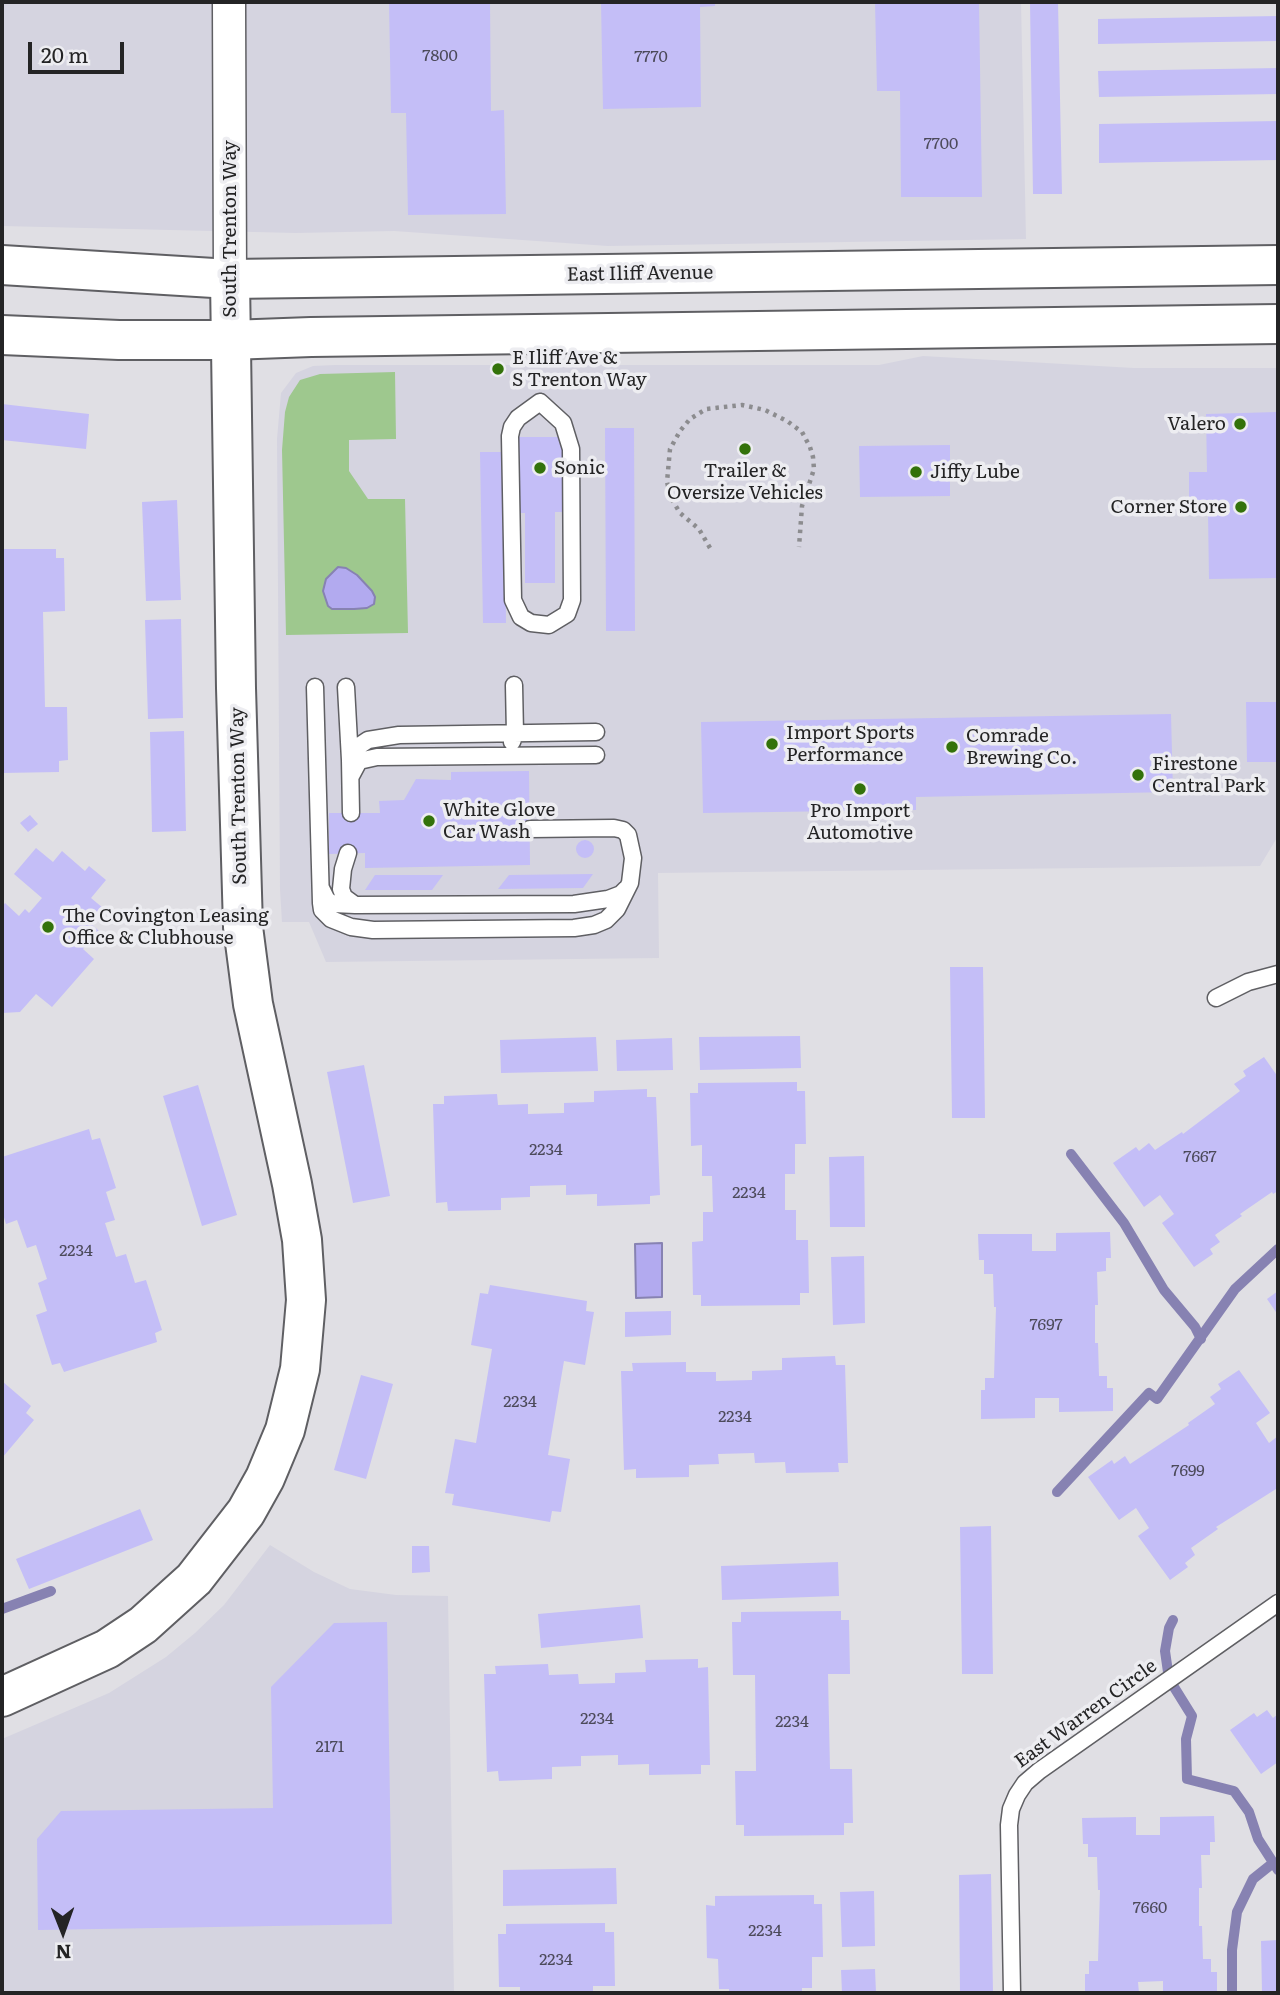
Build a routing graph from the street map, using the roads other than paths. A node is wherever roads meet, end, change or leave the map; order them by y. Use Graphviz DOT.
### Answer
graph roads {
  1 [pos="229,2"];
  2 [pos="2,265"];
  3 [pos="1278,265"];
  4 [pos="230,278"];
  5 [pos="1278,324"];
  6 [pos="2,335"];
  7 [pos="230,340"];
  8 [pos="573,588"];
  9 [pos="514,685"];
  10 [pos="315,687"];
  11 [pos="346,687"];
  12 [pos="596,733"];
  13 [pos="515,734"];
  14 [pos="596,755"];
  15 [pos="487,756"];
  16 [pos="350,760"];
  17 [pos="350,779"];
  18 [pos="351,813"];
  19 [pos="530,829"];
  20 [pos="348,853"];
  21 [pos="630,883"];
  22 [pos="320,886"];
  23 [pos="355,905"];
  24 [pos="1278,974"];
  25 [pos="1216,998"];
  26 [pos="1278,1603"];
  27 [pos="2,1697"];
  28 [pos="1012,1993"];
  1 -- 4 [label="street, South Trenton Way"];
  2 -- 4 [label="main road, East Iliff Avenue"];
  3 -- 4 [label="main road, East Iliff Avenue"];
  4 -- 7 [label="main road, South Trenton Way"];
  5 -- 7 [label="main road"];
  6 -- 7 [label="main road"];
  7 -- 27 [label="main road, South Trenton Way"];
  8 -- 8 [label="lane"];
  9 -- 13 [label="lane"];
  10 -- 22 [label="lane"];
  11 -- 16 [label="lane"];
  12 -- 13 [label="lane"];
  13 -- 15 [label="lane"];
  13 -- 16 [label="lane"];
  14 -- 15 [label="lane"];
  15 -- 17 [label="lane"];
  16 -- 17 [label="lane"];
  17 -- 18 [label="lane"];
  19 -- 21 [label="lane"];
  20 -- 23 [label="lane"];
  21 -- 22 [label="lane"];
  21 -- 23 [label="lane"];
  22 -- 23 [label="lane"];
  24 -- 25 [label="lane"];
  26 -- 28 [label="lane, East Warren Circle"];
}
